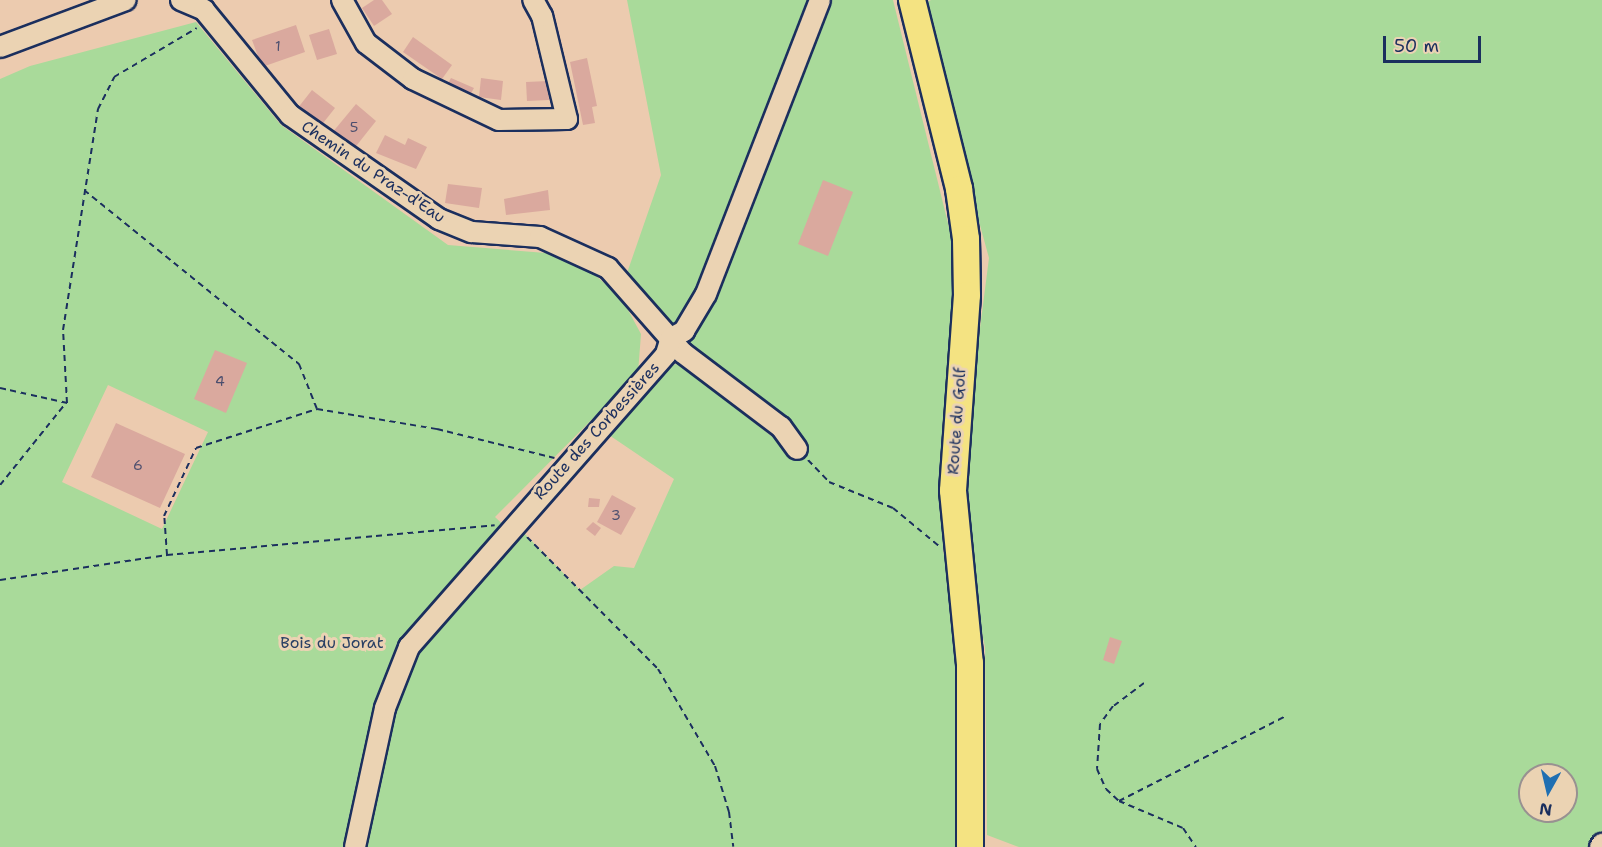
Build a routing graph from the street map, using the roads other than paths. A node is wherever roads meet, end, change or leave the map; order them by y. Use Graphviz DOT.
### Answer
graph roads {
  1 [pos="126,0"];
  2 [pos="181,0"];
  3 [pos="342,0"];
  4 [pos="533,0"];
  5 [pos="820,0"];
  6 [pos="912,0"];
  7 [pos="207,10"];
  8 [pos="0,47"];
  9 [pos="671,338"];
  10 [pos="797,449"];
  11 [pos="354,847"];
  12 [pos="970,847"];
  1 -- 8 [label="street"];
  2 -- 7 [label="street, Chemin du Praz-d'Eau"];
  3 -- 4 [label="street"];
  5 -- 9 [label="street, Route des Corbessières"];
  6 -- 12 [label="main road, Route du Golf"];
  7 -- 9 [label="street, Chemin du Praz-d'Eau"];
  9 -- 10 [label="street, Chemin du Praz-d'Eau"];
  9 -- 11 [label="street, Route des Corbessières"];
}
